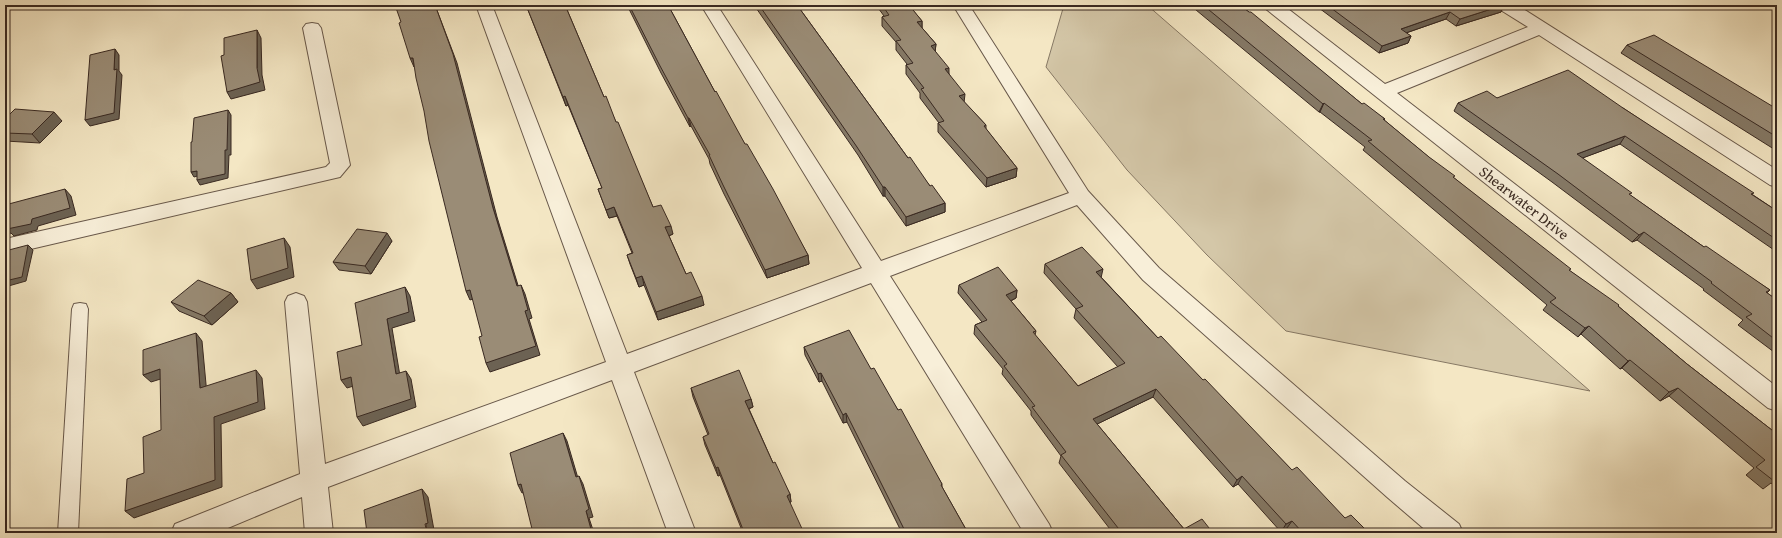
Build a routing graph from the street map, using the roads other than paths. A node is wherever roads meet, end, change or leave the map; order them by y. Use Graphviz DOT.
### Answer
graph roads {
  1 [pos="484,5"];
  2 [pos="709,5"];
  3 [pos="961,5"];
  4 [pos="1272,5"];
  5 [pos="1505,5"];
  6 [pos="312,28"];
  7 [pos="1541,28"];
  8 [pos="1383,92"];
  9 [pos="1777,180"];
  10 [pos="1081,196"];
  11 [pos="5,247"];
  12 [pos="876,272"];
  13 [pos="296,302"];
  14 [pos="80,309"];
  15 [pos="620,366"];
  16 [pos="1777,401"];
  17 [pos="314,480"];
  18 [pos="68,533"];
  19 [pos="185,533"];
  20 [pos="319,533"];
  21 [pos="682,533"];
  22 [pos="1039,533"];
  23 [pos="1449,533"];
  1 -- 15 [label="street"];
  2 -- 12 [label="street"];
  3 -- 10 [label="street"];
  4 -- 8 [label="street, Shearwater Drive"];
  5 -- 7 [label="street"];
  6 -- 11 [label="street"];
  7 -- 8 [label="street"];
  7 -- 9 [label="street"];
  8 -- 16 [label="street, Shearwater Drive"];
  10 -- 12 [label="street"];
  10 -- 23 [label="street"];
  12 -- 15 [label="street"];
  12 -- 22 [label="street"];
  13 -- 17 [label="street"];
  14 -- 18 [label="lane"];
  15 -- 17 [label="street"];
  15 -- 21 [label="street"];
  17 -- 19 [label="street"];
  17 -- 20 [label="street"];
}
